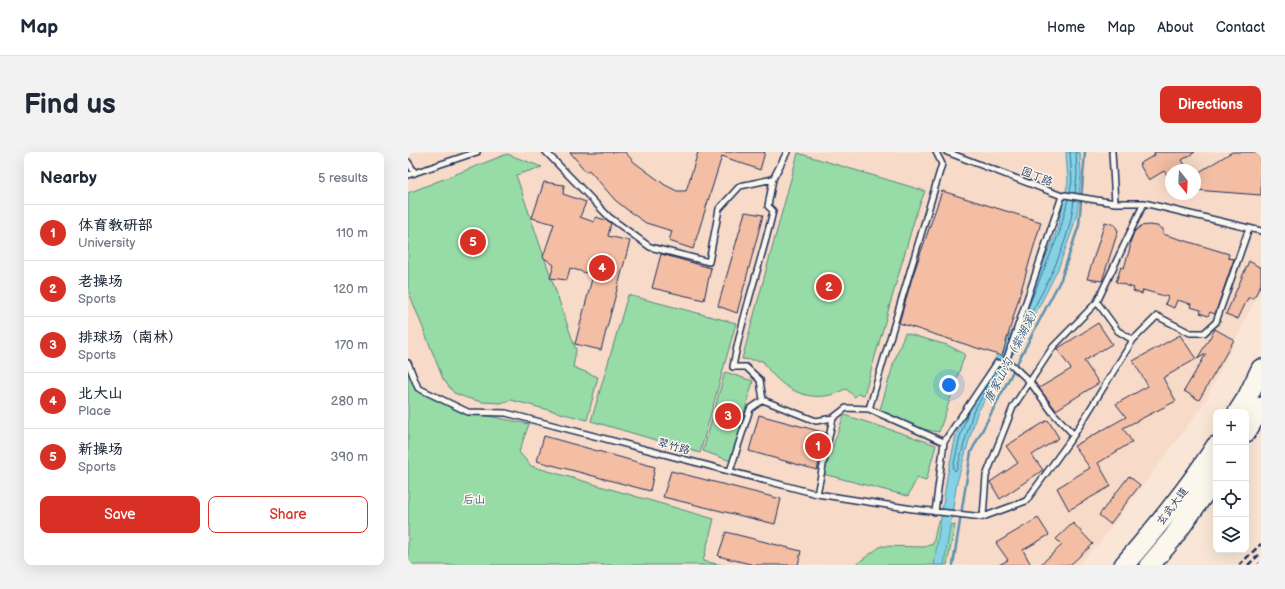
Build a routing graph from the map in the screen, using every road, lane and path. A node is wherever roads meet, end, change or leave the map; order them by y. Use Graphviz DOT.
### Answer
graph roads {
  1 [pos="477,152"];
  2 [pos="546,152"];
  3 [pos="787,152"];
  4 [pos="936,152"];
  5 [pos="947,152"];
  6 [pos="1112,152"];
  7 [pos="408,162"];
  8 [pos="415,173"];
  9 [pos="408,175"];
  10 [pos="773,179"];
  11 [pos="1062,196"];
  12 [pos="1115,203"];
  13 [pos="1144,203"];
  14 [pos="1249,228"];
  15 [pos="1261,231"];
  16 [pos="1098,302"];
  17 [pos="1133,340"];
  18 [pos="408,363"];
  19 [pos="1005,364"];
  20 [pos="1261,369"];
  21 [pos="1030,382"];
  22 [pos="763,400"];
  23 [pos="1261,408"];
  24 [pos="869,409"];
  25 [pos="1240,409"];
  26 [pos="833,418"];
  27 [pos="1249,427"];
  28 [pos="1074,434"];
  29 [pos="944,442"];
  30 [pos="1213,451"];
  31 [pos="730,472"];
  32 [pos="1213,481"];
  33 [pos="817,494"];
  34 [pos="934,512"];
  35 [pos="983,517"];
  36 [pos="1124,565"];
  37 [pos="1150,565"];
  1 -- 8 [label="lane"];
  2 -- 10 [label="lane"];
  3 -- 10 [label="lane"];
  4 -- 24 [label="lane"];
  5 -- 11 [label="lane, 园丁路"];
  6 -- 12 [label="lane"];
  7 -- 8 [label="lane"];
  8 -- 9 [label="lane"];
  10 -- 22 [label="lane"];
  11 -- 12 [label="lane, 园丁路"];
  11 -- 19 [label="lane"];
  12 -- 13 [label="lane, 园丁路"];
  13 -- 14 [label="lane, 园丁路"];
  13 -- 16 [label="lane"];
  14 -- 15 [label="lane, 园丁路"];
  14 -- 17 [label="lane"];
  16 -- 17 [label="lane"];
  16 -- 21 [label="lane"];
  17 -- 28 [label="lane"];
  18 -- 31 [label="lane, 翠竹路"];
  19 -- 21 [label="lane"];
  19 -- 29 [label="lane"];
  20 -- 25 [label="highway"];
  21 -- 28 [label="lane"];
  21 -- 35 [label="lane"];
  22 -- 26 [label="lane"];
  22 -- 31 [label="lane"];
  23 -- 27 [label="highway"];
  24 -- 26 [label="lane"];
  24 -- 29 [label="lane"];
  26 -- 33 [label="lane"];
  28 -- 35 [label="lane"];
  29 -- 34 [label="lane"];
  30 -- 36 [label="highway, 玄武大道"];
  31 -- 33 [label="lane, 翠竹路"];
  32 -- 37 [label="highway, 玄武大道"];
  33 -- 34 [label="lane, 翠竹路"];
  34 -- 35 [label="lane, 翠竹路"];
}
